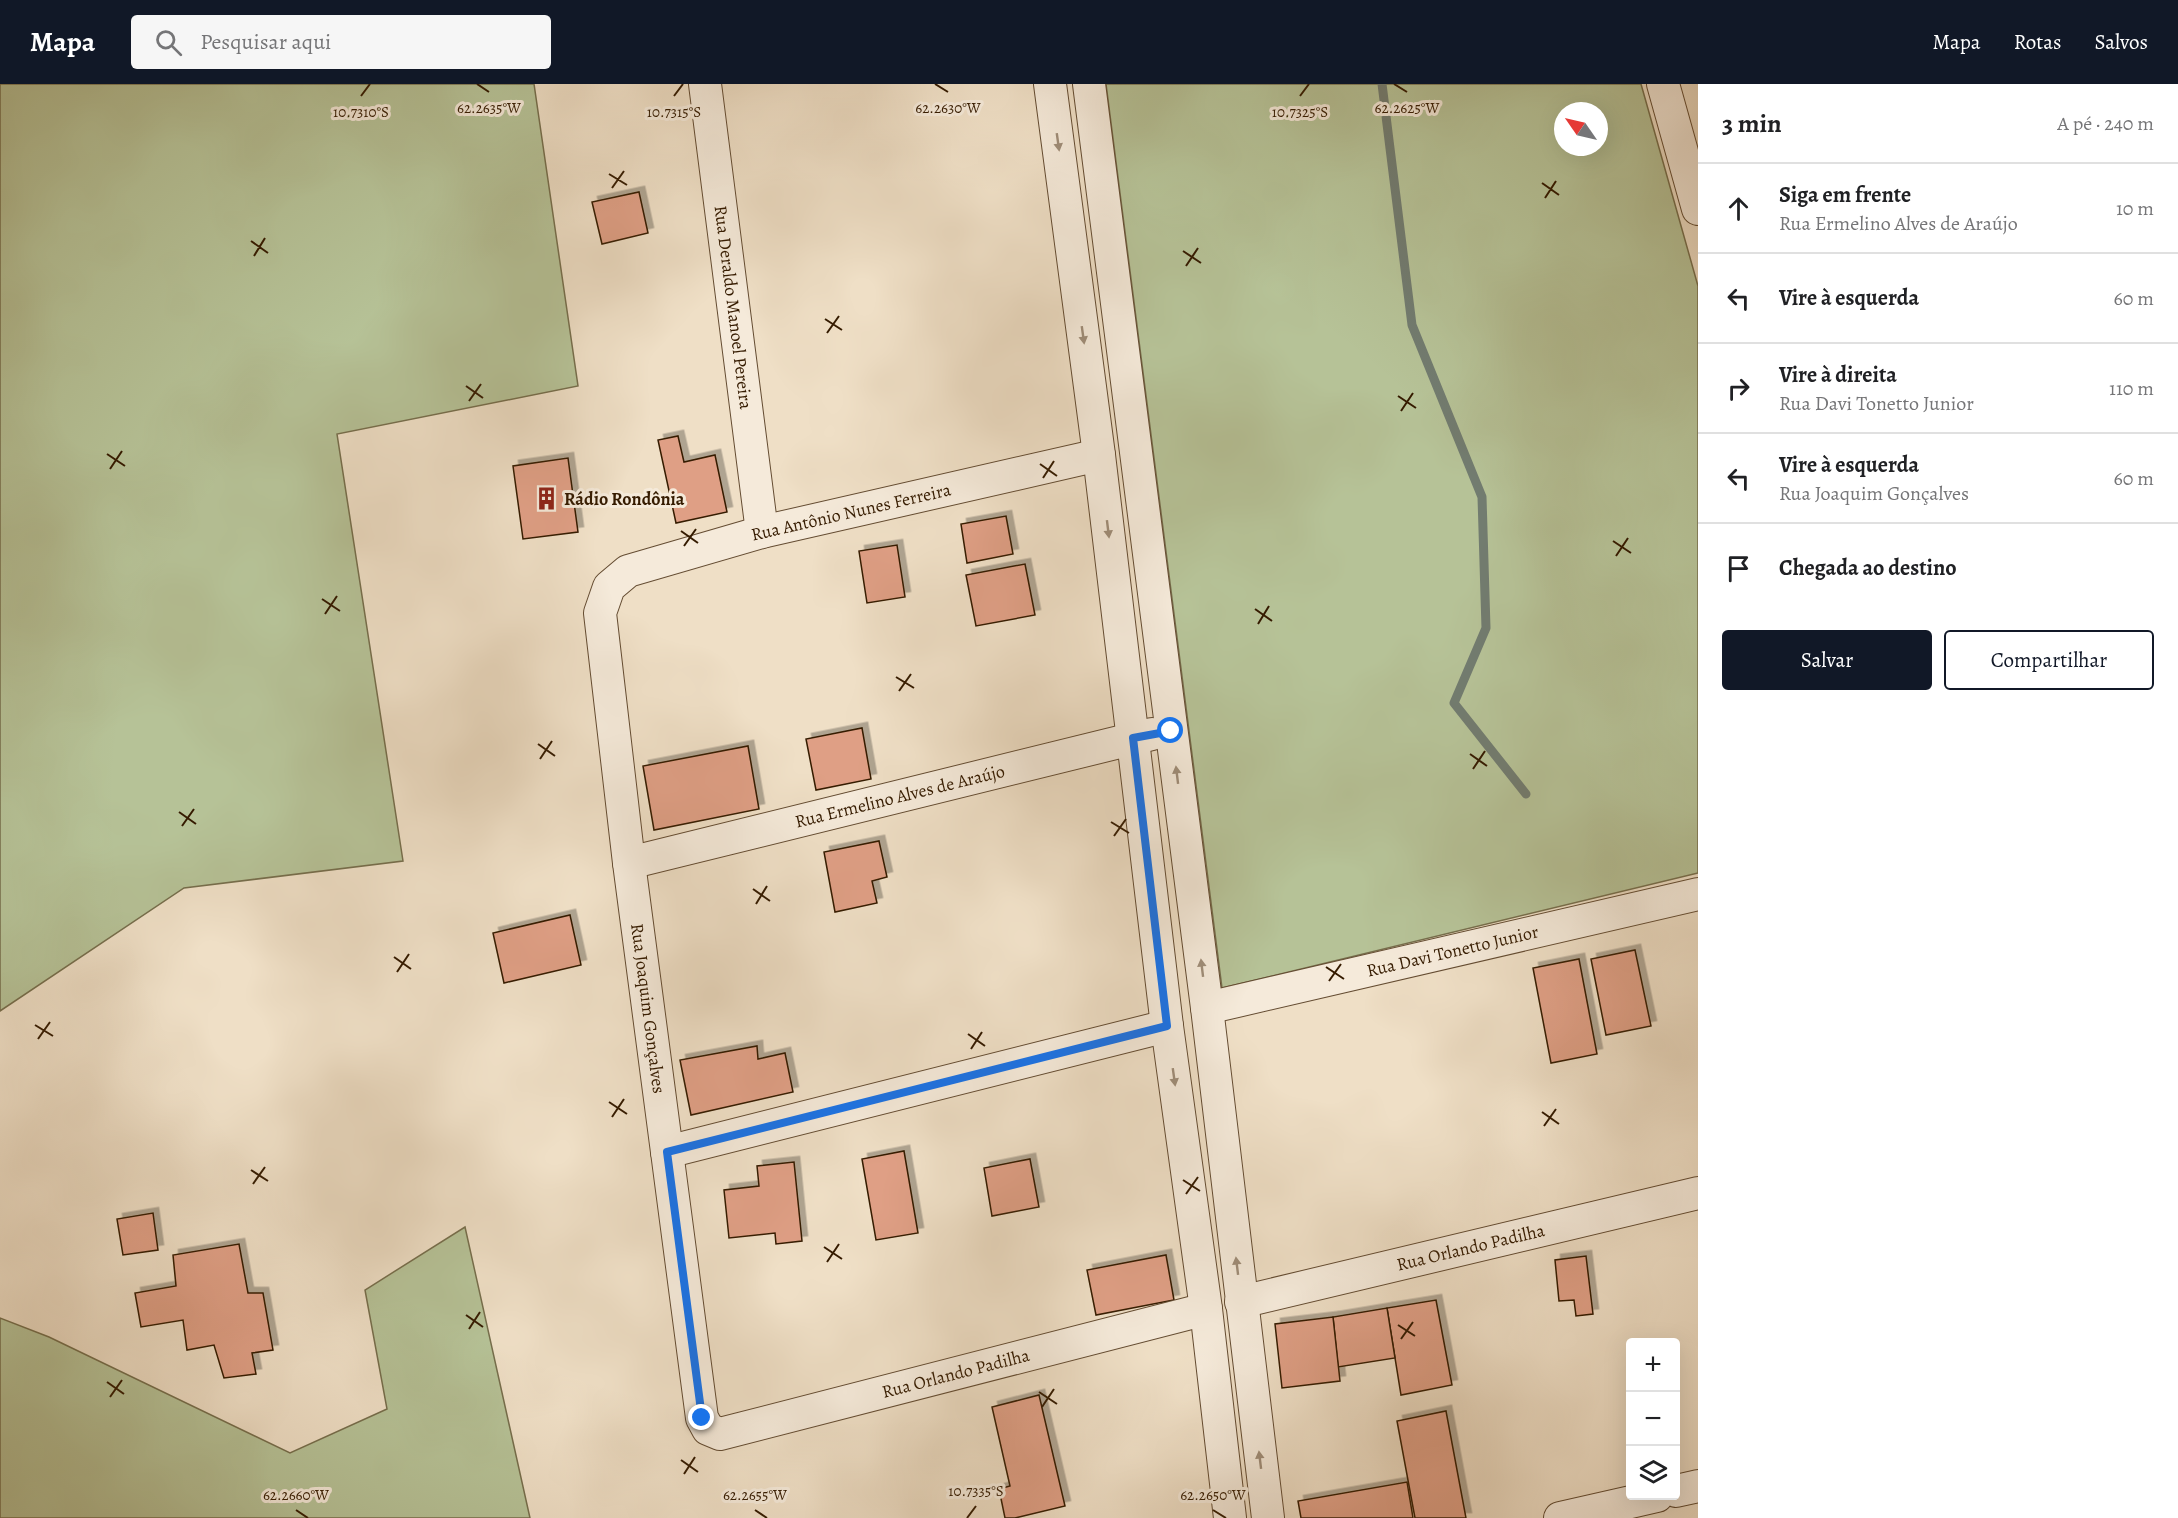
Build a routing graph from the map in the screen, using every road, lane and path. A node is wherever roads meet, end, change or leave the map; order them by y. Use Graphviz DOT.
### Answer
graph roads {
  1 [pos="705,84"];
  2 [pos="1050,84"];
  3 [pos="1089,84"];
  4 [pos="1663,84"];
  5 [pos="1698,209"];
  6 [pos="1099,454"];
  7 [pos="762,531"];
  8 [pos="609,587"];
  9 [pos="1171,731"];
  10 [pos="1133,738"];
  11 [pos="629,863"];
  12 [pos="1698,894"];
  13 [pos="1207,1008"];
  14 [pos="1167,1026"];
  15 [pos="667,1152"];
  16 [pos="1698,1193"];
  17 [pos="1241,1302"];
  18 [pos="1206,1309"];
  19 [pos="708,1429"];
  20 [pos="1698,1486"];
  21 [pos="1680,1490"];
  22 [pos="1639,1500"];
  23 [pos="1230,1518"];
  24 [pos="1268,1518"];
  25 [pos="1560,1518"];
  1 -- 7 [label="street, Rua Deraldo Manoel Pereira"];
  2 -- 6 [label="street, one-way"];
  3 -- 9 [label="street"];
  4 -- 5 [label="street"];
  6 -- 7 [label="street, Rua Antônio Nunes Ferreira"];
  6 -- 10 [label="street, one-way"];
  7 -- 8 [label="street, Rua Antônio Nunes Ferreira"];
  8 -- 11 [label="street, Rua Joaquim Gonçalves"];
  9 -- 10 [label="street, Rua Ermelino Alves de Araújo"];
  13 -- 9 [label="street, one-way"];
  10 -- 11 [label="street, Rua Ermelino Alves de Araújo"];
  10 -- 14 [label="street"];
  11 -- 15 [label="street, Rua Joaquim Gonçalves"];
  12 -- 13 [label="street, Rua Davi Tonetto Junior"];
  17 -- 13 [label="street, one-way"];
  14 -- 15 [label="street"];
  14 -- 18 [label="street, one-way"];
  15 -- 19 [label="street, Rua Joaquim Gonçalves"];
  16 -- 17 [label="street, Rua Orlando Padilha"];
  24 -- 17 [label="street, one-way"];
  18 -- 19 [label="street, Rua Orlando Padilha"];
  18 -- 23 [label="street"];
  20 -- 21 [label="street"];
  22 -- 25 [label="street"];
}
